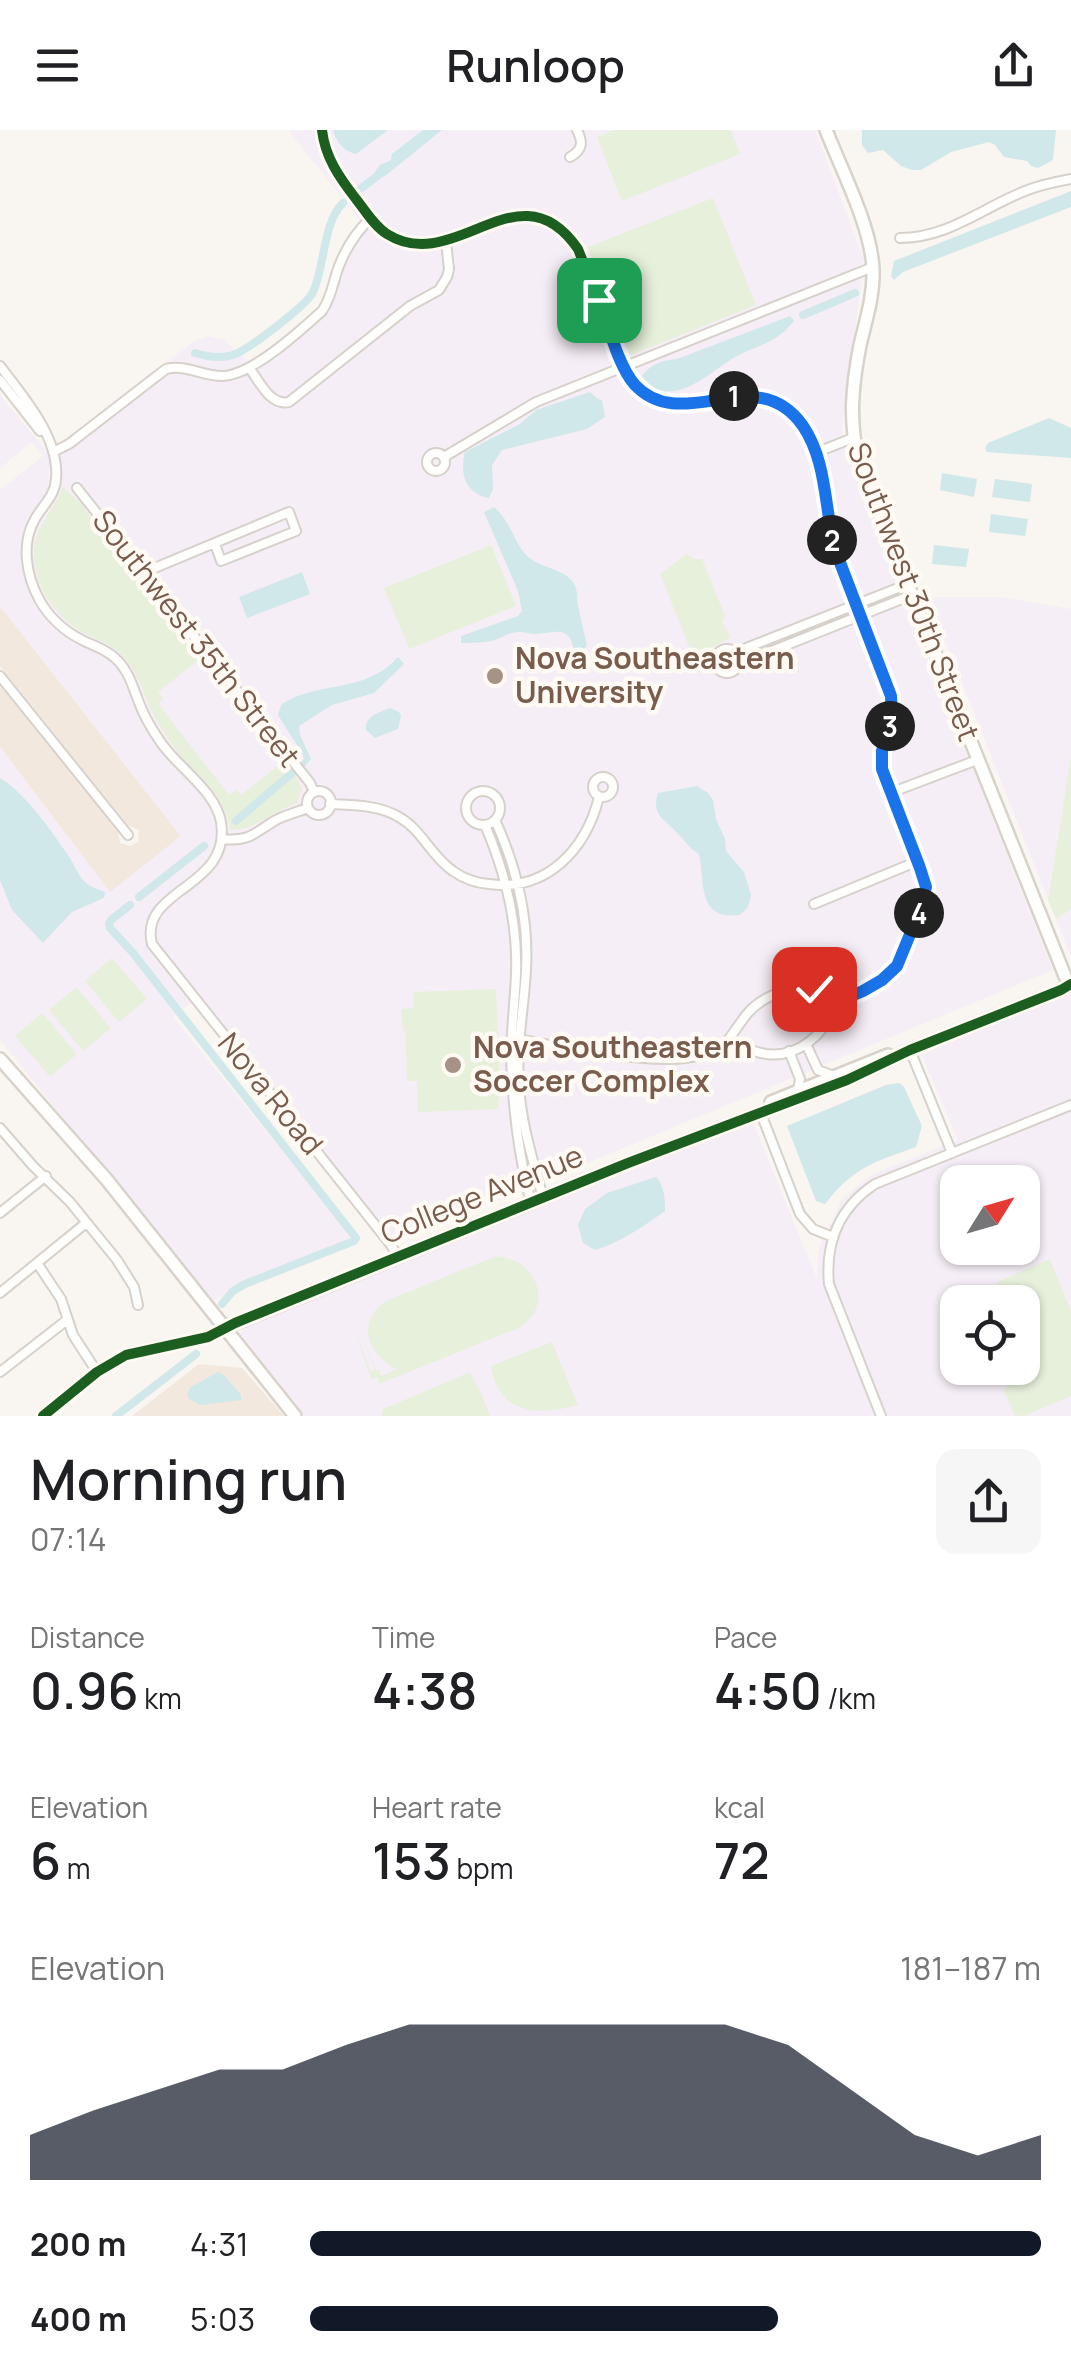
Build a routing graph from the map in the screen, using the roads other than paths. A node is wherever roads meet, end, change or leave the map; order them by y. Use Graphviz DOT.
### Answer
graph roads {
  1 [pos="322,130"];
  2 [pos="576,130"];
  3 [pos="826,130"];
  4 [pos="570,157"];
  5 [pos="1071,179"];
  6 [pos="371,218"];
  7 [pos="900,238"];
  8 [pos="446,242"];
  9 [pos="873,267"];
  10 [pos="0,366"];
  11 [pos="624,367"];
  12 [pos="250,369"];
  13 [pos="0,380"];
  14 [pos="854,438"];
  15 [pos="52,452"];
  16 [pos="816,453"];
  17 [pos="444,457"];
  18 [pos="77,488"];
  19 [pos="215,544"];
  20 [pos="146,572"];
  21 [pos="910,590"];
  22 [pos="855,604"];
  23 [pos="860,615"];
  24 [pos="736,652"];
  25 [pos="739,664"];
  26 [pos="0,676"];
  27 [pos="977,760"];
  28 [pos="314,792"];
  29 [pos="890,794"];
  30 [pos="599,797"];
  31 [pos="330,804"];
  32 [pos="308,808"];
  33 [pos="495,820"];
  34 [pos="485,825"];
  35 [pos="128,835"];
  36 [pos="222,839"];
  37 [pos="918,861"];
  38 [pos="518,884"];
  39 [pos="506,886"];
  40 [pos="814,904"];
  41 [pos="1071,986"];
  42 [pos="1071,1000"];
  43 [pos="832,1004"];
  44 [pos="741,1024"];
  45 [pos="515,1039"];
  46 [pos="806,1044"];
  47 [pos="723,1046"];
  48 [pos="753,1050"];
  49 [pos="910,1050"];
  50 [pos="789,1051"];
  51 [pos="0,1058"];
  52 [pos="835,1076"];
  53 [pos="798,1090"];
  54 [pos="1071,1105"];
  55 [pos="760,1111"];
  56 [pos="1,1130"];
  57 [pos="952,1152"];
  58 [pos="46,1176"];
  59 [pos="537,1200"];
  60 [pos="0,1212"];
  61 [pos="86,1223"];
  62 [pos="833,1236"];
  63 [pos="398,1256"];
  64 [pos="37,1263"];
  65 [pos="0,1293"];
  66 [pos="138,1305"];
  67 [pos="67,1320"];
  68 [pos="224,1328"];
  69 [pos="0,1372"];
  70 [pos="98,1372"];
  71 [pos="43,1416"];
  72 [pos="294,1416"];
  73 [pos="881,1416"];
  1 -- 6 [label="street"];
  2 -- 4 [label="street"];
  3 -- 9 [label="street, Southwest 30th Street"];
  5 -- 7 [label="street"];
  6 -- 8 [label="street"];
  6 -- 12 [label="street"];
  8 -- 11 [label="street"];
  8 -- 12 [label="street"];
  9 -- 11 [label="street"];
  9 -- 14 [label="street, Southwest 30th Street"];
  10 -- 15 [label="street"];
  11 -- 16 [label="street"];
  11 -- 17 [label="street"];
  12 -- 15 [label="street"];
  13 -- 15 [label="street"];
  14 -- 16 [label="street"];
  14 -- 21 [label="street, Southwest 30th Street"];
  15 -- 36 [label="street"];
  16 -- 22 [label="street"];
  18 -- 20 [label="street, Southwest 35th Street"];
  19 -- 19 [label="street"];
  19 -- 20 [label="street"];
  20 -- 28 [label="street, Southwest 35th Street"];
  21 -- 22 [label="street"];
  21 -- 23 [label="street"];
  21 -- 27 [label="street, Southwest 30th Street"];
  22 -- 23 [label="street"];
  22 -- 24 [label="street"];
  23 -- 25 [label="street"];
  23 -- 29 [label="street"];
  24 -- 25 [label="street"];
  24 -- 25 [label="street"];
  26 -- 35 [label="street"];
  27 -- 29 [label="street"];
  27 -- 41 [label="street, Southwest 30th Street"];
  28 -- 31 [label="street"];
  28 -- 32 [label="street"];
  29 -- 37 [label="street"];
  30 -- 38 [label="street"];
  31 -- 32 [label="street"];
  31 -- 39 [label="street"];
  32 -- 36 [label="street"];
  33 -- 34 [label="street"];
  33 -- 34 [label="street"];
  33 -- 38 [label="street"];
  34 -- 39 [label="street"];
  36 -- 63 [label="street, Nova Road"];
  37 -- 40 [label="street"];
  37 -- 43 [label="street"];
  38 -- 39 [label="street"];
  38 -- 45 [label="street"];
  39 -- 45 [label="street"];
  41 -- 42 [label="street"];
  41 -- 49 [label="street, College Avenue"];
  43 -- 44 [label="street"];
  43 -- 46 [label="street"];
  44 -- 47 [label="street"];
  44 -- 48 [label="street"];
  45 -- 47 [label="street"];
  45 -- 59 [label="street"];
  46 -- 50 [label="street"];
  46 -- 52 [label="street"];
  47 -- 48 [label="street"];
  48 -- 50 [label="street"];
  49 -- 52 [label="street, College Avenue"];
  49 -- 55 [label="street, College Avenue"];
  49 -- 57 [label="street"];
  50 -- 53 [label="street"];
  51 -- 68 [label="street"];
  52 -- 53 [label="street, College Avenue"];
  53 -- 55 [label="street, College Avenue"];
  54 -- 57 [label="street"];
  55 -- 59 [label="street, College Avenue"];
  55 -- 62 [label="street"];
  56 -- 58 [label="street"];
  57 -- 62 [label="street"];
  58 -- 60 [label="street"];
  58 -- 61 [label="street"];
  59 -- 63 [label="street, College Avenue"];
  61 -- 64 [label="street"];
  61 -- 66 [label="street"];
  62 -- 73 [label="street"];
  63 -- 68 [label="street, College Avenue"];
  64 -- 65 [label="street"];
  64 -- 67 [label="street"];
  67 -- 69 [label="street"];
  67 -- 70 [label="street"];
  68 -- 70 [label="street"];
  68 -- 72 [label="street"];
  70 -- 71 [label="street"];
}
